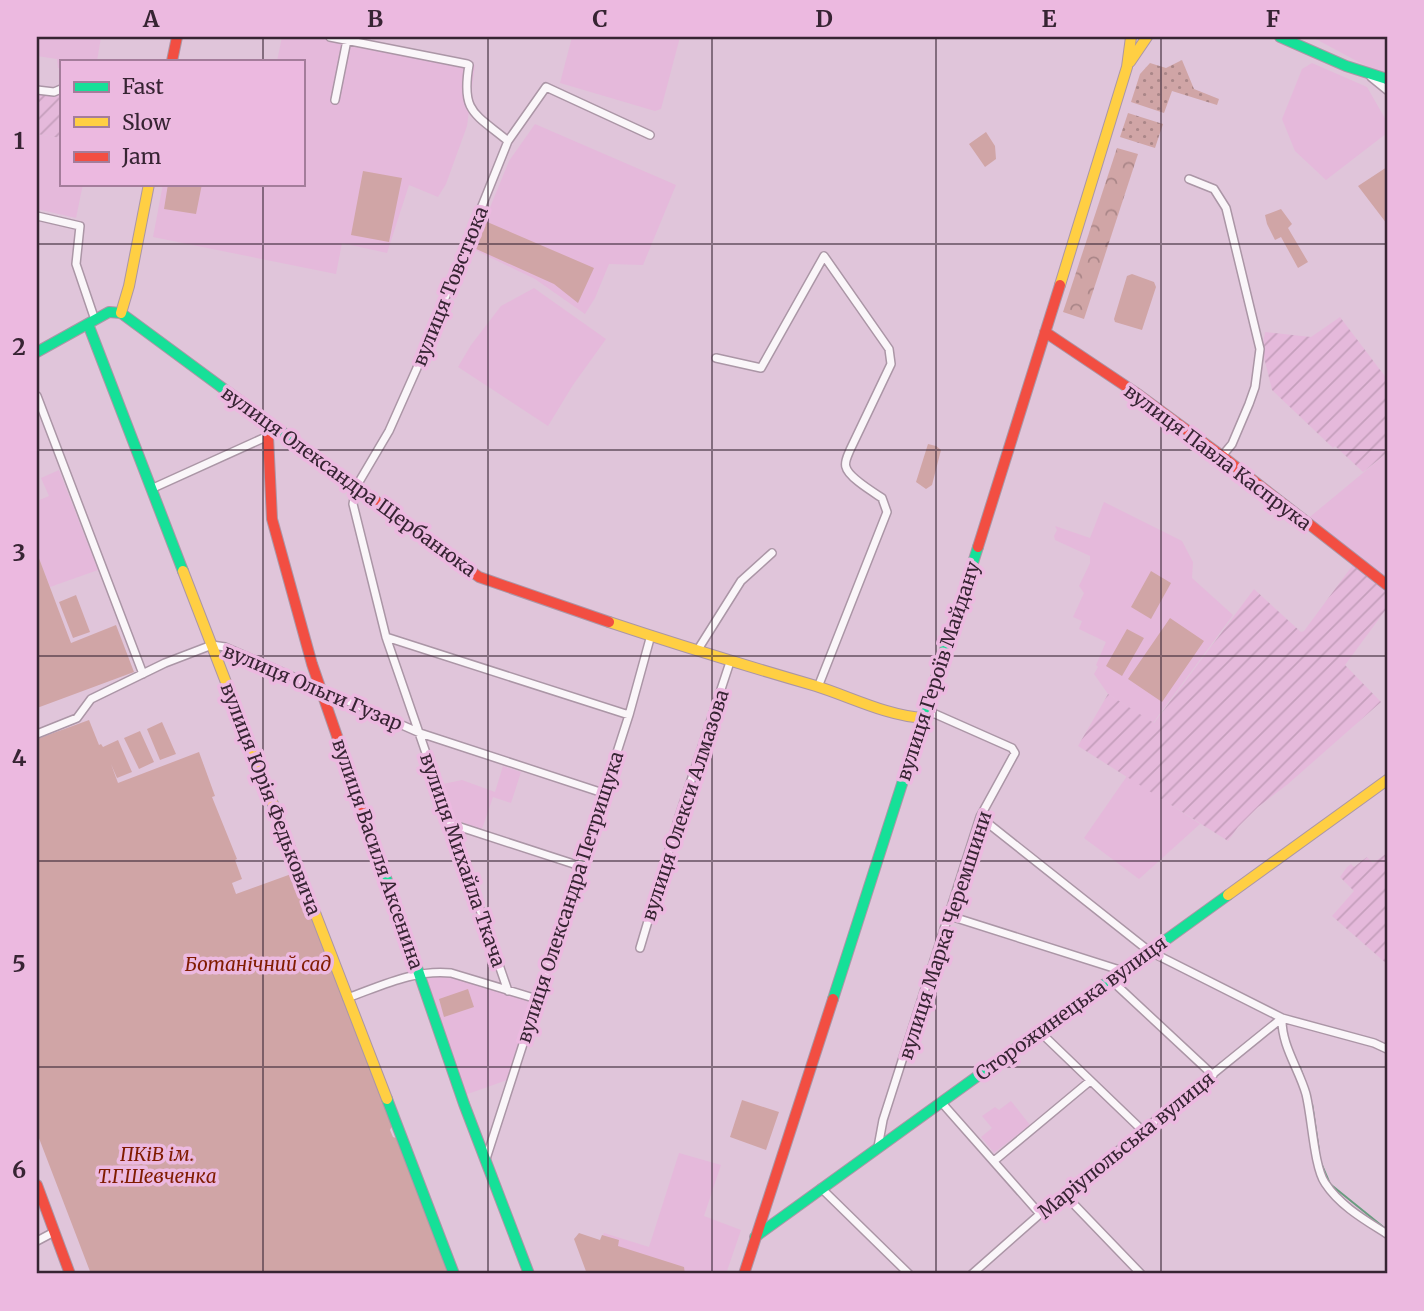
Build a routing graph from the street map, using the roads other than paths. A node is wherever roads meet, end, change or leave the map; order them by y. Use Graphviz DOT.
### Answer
graph roads {
  1 [pos="177,37"];
  2 [pos="330,37"];
  3 [pos="1131,37"];
  4 [pos="1147,37"];
  5 [pos="1286,38"];
  6 [pos="347,40"];
  7 [pos="172,60"];
  8 [pos="1127,67"];
  9 [pos="1368,75"];
  10 [pos="1387,79"];
  11 [pos="60,89"];
  12 [pos="37,90"];
  13 [pos="1387,90"];
  14 [pos="335,100"];
  15 [pos="650,135"];
  16 [pos="508,141"];
  17 [pos="1189,179"];
  18 [pos="149,186"];
  19 [pos="37,216"];
  20 [pos="121,313"];
  21 [pos="91,322"];
  22 [pos="1045,332"];
  23 [pos="37,352"];
  24 [pos="716,358"];
  25 [pos="37,396"];
  26 [pos="270,431"];
  27 [pos="1222,456"];
  28 [pos="356,486"];
  29 [pos="151,489"];
  30 [pos="772,553"];
  31 [pos="1387,585"];
  32 [pos="651,635"];
  33 [pos="386,637"];
  34 [pos="212,645"];
  35 [pos="697,650"];
  36 [pos="730,662"];
  37 [pos="143,674"];
  38 [pos="818,687"];
  39 [pos="320,688"];
  40 [pos="629,715"];
  41 [pos="924,718"];
  42 [pos="420,733"];
  43 [pos="37,734"];
  44 [pos="1387,780"];
  45 [pos="603,793"];
  46 [pos="980,817"];
  47 [pos="452,824"];
  48 [pos="580,866"];
  49 [pos="950,916"];
  50 [pos="640,948"];
  51 [pos="1149,951"];
  52 [pos="1123,971"];
  53 [pos="419,973"];
  54 [pos="1111,980"];
  55 [pos="508,991"];
  56 [pos="347,998"];
  57 [pos="537,999"];
  58 [pos="1282,1018"];
  59 [pos="1039,1031"];
  60 [pos="1387,1049"];
  61 [pos="1213,1075"];
  62 [pos="1090,1081"];
  63 [pos="942,1103"];
  64 [pos="1143,1131"];
  65 [pos="878,1147"];
  66 [pos="486,1158"];
  67 [pos="994,1161"];
  68 [pos="37,1185"];
  69 [pos="821,1188"];
  70 [pos="1064,1194"];
  71 [pos="1040,1214"];
  72 [pos="54,1233"];
  73 [pos="1387,1234"];
  74 [pos="755,1237"];
  75 [pos="37,1241"];
  76 [pos="70,1274"];
  77 [pos="454,1274"];
  78 [pos="529,1274"];
  79 [pos="744,1274"];
  80 [pos="909,1274"];
  81 [pos="972,1274"];
  82 [pos="1141,1274"];
  1 -- 7 [label="street"];
  2 -- 6 [label="street"];
  3 -- 8 [label="street"];
  4 -- 8 [label="street"];
  5 -- 9 [label="street"];
  6 -- 14 [label="street"];
  6 -- 16 [label="street"];
  8 -- 22 [label="street, вулиця Героїв Майдану"];
  9 -- 10 [label="street"];
  9 -- 13 [label="street"];
  11 -- 12 [label="street"];
  15 -- 16 [label="street, вулиця Товстюка"];
  16 -- 28 [label="street, вулиця Товстюка"];
  17 -- 27 [label="street"];
  18 -- 20 [label="street"];
  19 -- 21 [label="street"];
  20 -- 21 [label="street"];
  20 -- 26 [label="street, вулиця Олександра Щербанюка"];
  21 -- 23 [label="street"];
  21 -- 29 [label="street, вулиця Юрія Федьковича"];
  22 -- 27 [label="street, вулиця Павла Каспрука"];
  22 -- 41 [label="street, вулиця Героїв Майдану"];
  24 -- 38 [label="street"];
  25 -- 37 [label="street"];
  26 -- 28 [label="street, вулиця Олександра Щербанюка"];
  26 -- 29 [label="street"];
  26 -- 39 [label="street, вулиця Василя Аксенина"];
  27 -- 31 [label="street, вулиця Павла Каспрука"];
  28 -- 32 [label="street, вулиця Олександра Щербанюка"];
  28 -- 33 [label="street, вулиця Михайла Ткача"];
  29 -- 34 [label="street, вулиця Юрія Федьковича"];
  30 -- 35 [label="street"];
  32 -- 35 [label="street, вулиця Олександра Щербанюка"];
  32 -- 40 [label="street, вулиця Олександра Петрищука"];
  33 -- 40 [label="street"];
  33 -- 42 [label="street, вулиця Михайла Ткача"];
  34 -- 37 [label="street, вулиця Ольги Гузар"];
  34 -- 39 [label="street, вулиця Ольги Гузар"];
  34 -- 56 [label="street, вулиця Юрія Федьковича"];
  35 -- 36 [label="street, вулиця Олександра Щербанюка"];
  36 -- 38 [label="street, вулиця Олександра Щербанюка"];
  36 -- 50 [label="street, вулиця Олекси Алмазова"];
  37 -- 43 [label="street, вулиця Ольги Гузар"];
  38 -- 41 [label="street, вулиця Олександра Щербанюка"];
  39 -- 42 [label="street, вулиця Ольги Гузар"];
  39 -- 53 [label="street, вулиця Василя Аксенина"];
  40 -- 45 [label="street, вулиця Олександра Петрищука"];
  41 -- 46 [label="street, вулиця Марка Черемшини"];
  41 -- 74 [label="street, вулиця Героїв Майдану"];
  42 -- 45 [label="street, вулиця Ольги Гузар"];
  42 -- 47 [label="street, вулиця Михайла Ткача"];
  44 -- 51 [label="street, Сторожинецька вулиця"];
  45 -- 48 [label="street, вулиця Олександра Петрищука"];
  46 -- 49 [label="street, вулиця Марка Черемшини"];
  46 -- 51 [label="street"];
  47 -- 48 [label="street"];
  47 -- 55 [label="street, вулиця Михайла Ткача"];
  48 -- 57 [label="street, вулиця Олександра Петрищука"];
  49 -- 52 [label="street"];
  49 -- 65 [label="street, вулиця Марка Черемшини"];
  51 -- 52 [label="street, Сторожинецька вулиця"];
  51 -- 58 [label="street"];
  52 -- 54 [label="street, Сторожинецька вулиця"];
  53 -- 55 [label="street"];
  53 -- 56 [label="street"];
  53 -- 66 [label="street, вулиця Василя Аксенина"];
  54 -- 59 [label="street, Сторожинецька вулиця"];
  54 -- 61 [label="street"];
  55 -- 57 [label="street"];
  56 -- 77 [label="street, вулиця Юрія Федьковича"];
  57 -- 66 [label="street, вулиця Олександра Петрищука"];
  58 -- 60 [label="street"];
  58 -- 61 [label="street, Маріупольська вулиця"];
  58 -- 73 [label="street"];
  59 -- 62 [label="street"];
  59 -- 63 [label="street, Сторожинецька вулиця"];
  61 -- 64 [label="street, Маріупольська вулиця"];
  62 -- 64 [label="street"];
  62 -- 67 [label="street"];
  63 -- 65 [label="street, Сторожинецька вулиця"];
  63 -- 67 [label="street"];
  64 -- 70 [label="street, Маріупольська вулиця"];
  65 -- 69 [label="street, Сторожинецька вулиця"];
  66 -- 78 [label="street, вулиця Василя Аксенина"];
  67 -- 71 [label="street"];
  68 -- 72 [label="street"];
  69 -- 74 [label="street, Сторожинецька вулиця"];
  69 -- 80 [label="street"];
  70 -- 71 [label="street, Маріупольська вулиця"];
  70 -- 82 [label="street"];
  71 -- 81 [label="street, Маріупольська вулиця"];
  72 -- 75 [label="street"];
  72 -- 76 [label="street"];
  74 -- 79 [label="street, вулиця Героїв Майдану"];
}
